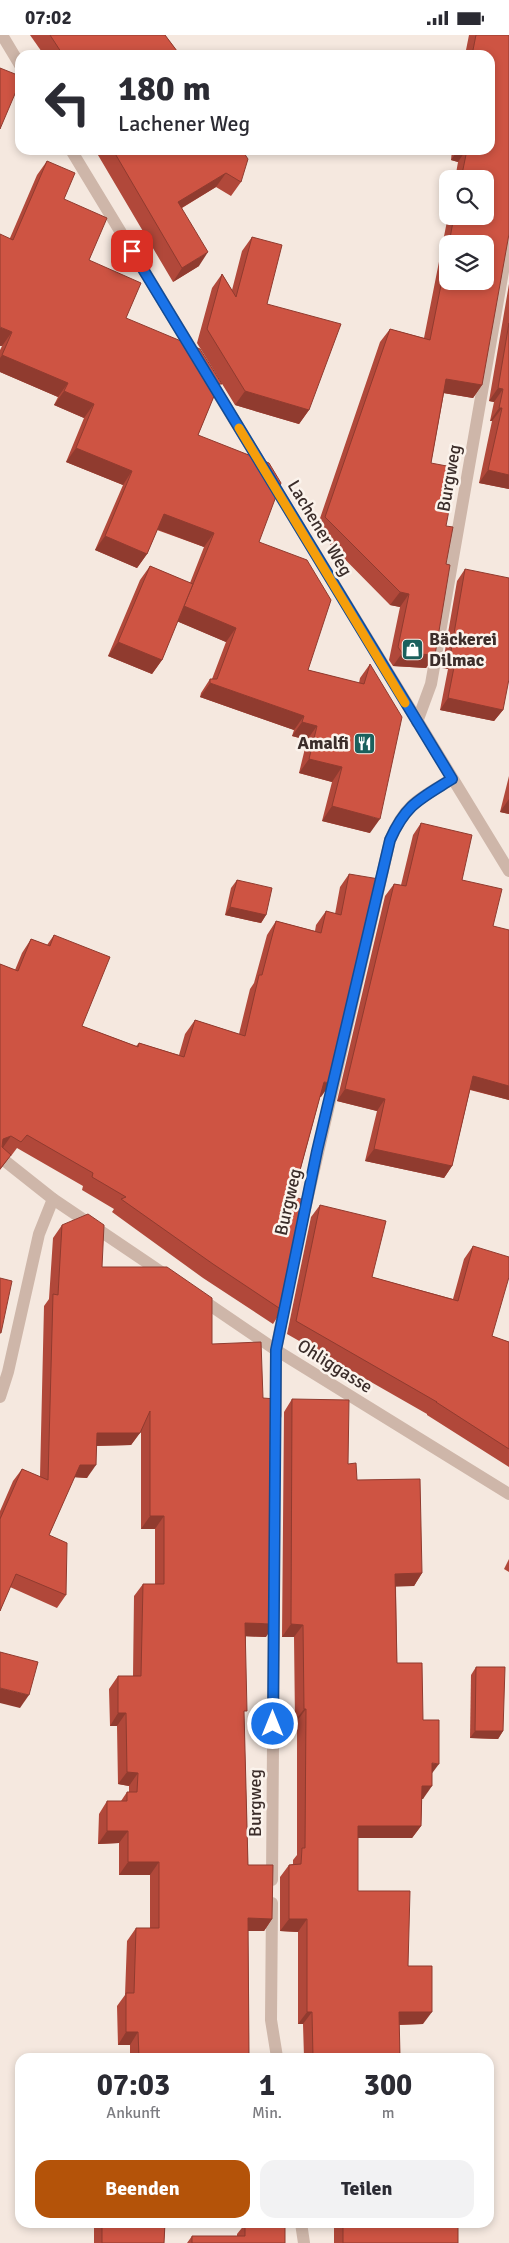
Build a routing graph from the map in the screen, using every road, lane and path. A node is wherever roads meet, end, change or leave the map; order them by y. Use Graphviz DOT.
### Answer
graph roads {
  1 [pos="2,35"];
  2 [pos="15,57"];
  3 [pos="75,155"];
  4 [pos="509,237"];
  5 [pos="416,722"];
  6 [pos="452,779"];
  7 [pos="509,871"];
  8 [pos="0,1157"];
  9 [pos="53,1199"];
  10 [pos="276,1350"];
  11 [pos="0,1397"];
  12 [pos="276,1430"];
  13 [pos="509,1494"];
  14 [pos="274,1600"];
  15 [pos="276,2053"];
  16 [pos="302,2228"];
  17 [pos="304,2243"];
  1 -- 2 [label="street"];
  3 -- 5 [label="street, Lachener Weg"];
  4 -- 5 [label="street, Burgweg"];
  5 -- 6 [label="street, Lachener Weg"];
  6 -- 7 [label="street, Lachener Weg"];
  6 -- 10 [label="street, Burgweg"];
  8 -- 9 [label="street, Ohliggasse"];
  9 -- 10 [label="street, Ohliggasse"];
  9 -- 11 [label="street"];
  10 -- 12 [label="street, Burgweg"];
  10 -- 13 [label="street, Ohliggasse"];
  14 -- 15 [label="street, Burgweg"];
  16 -- 17 [label="street"];
}
